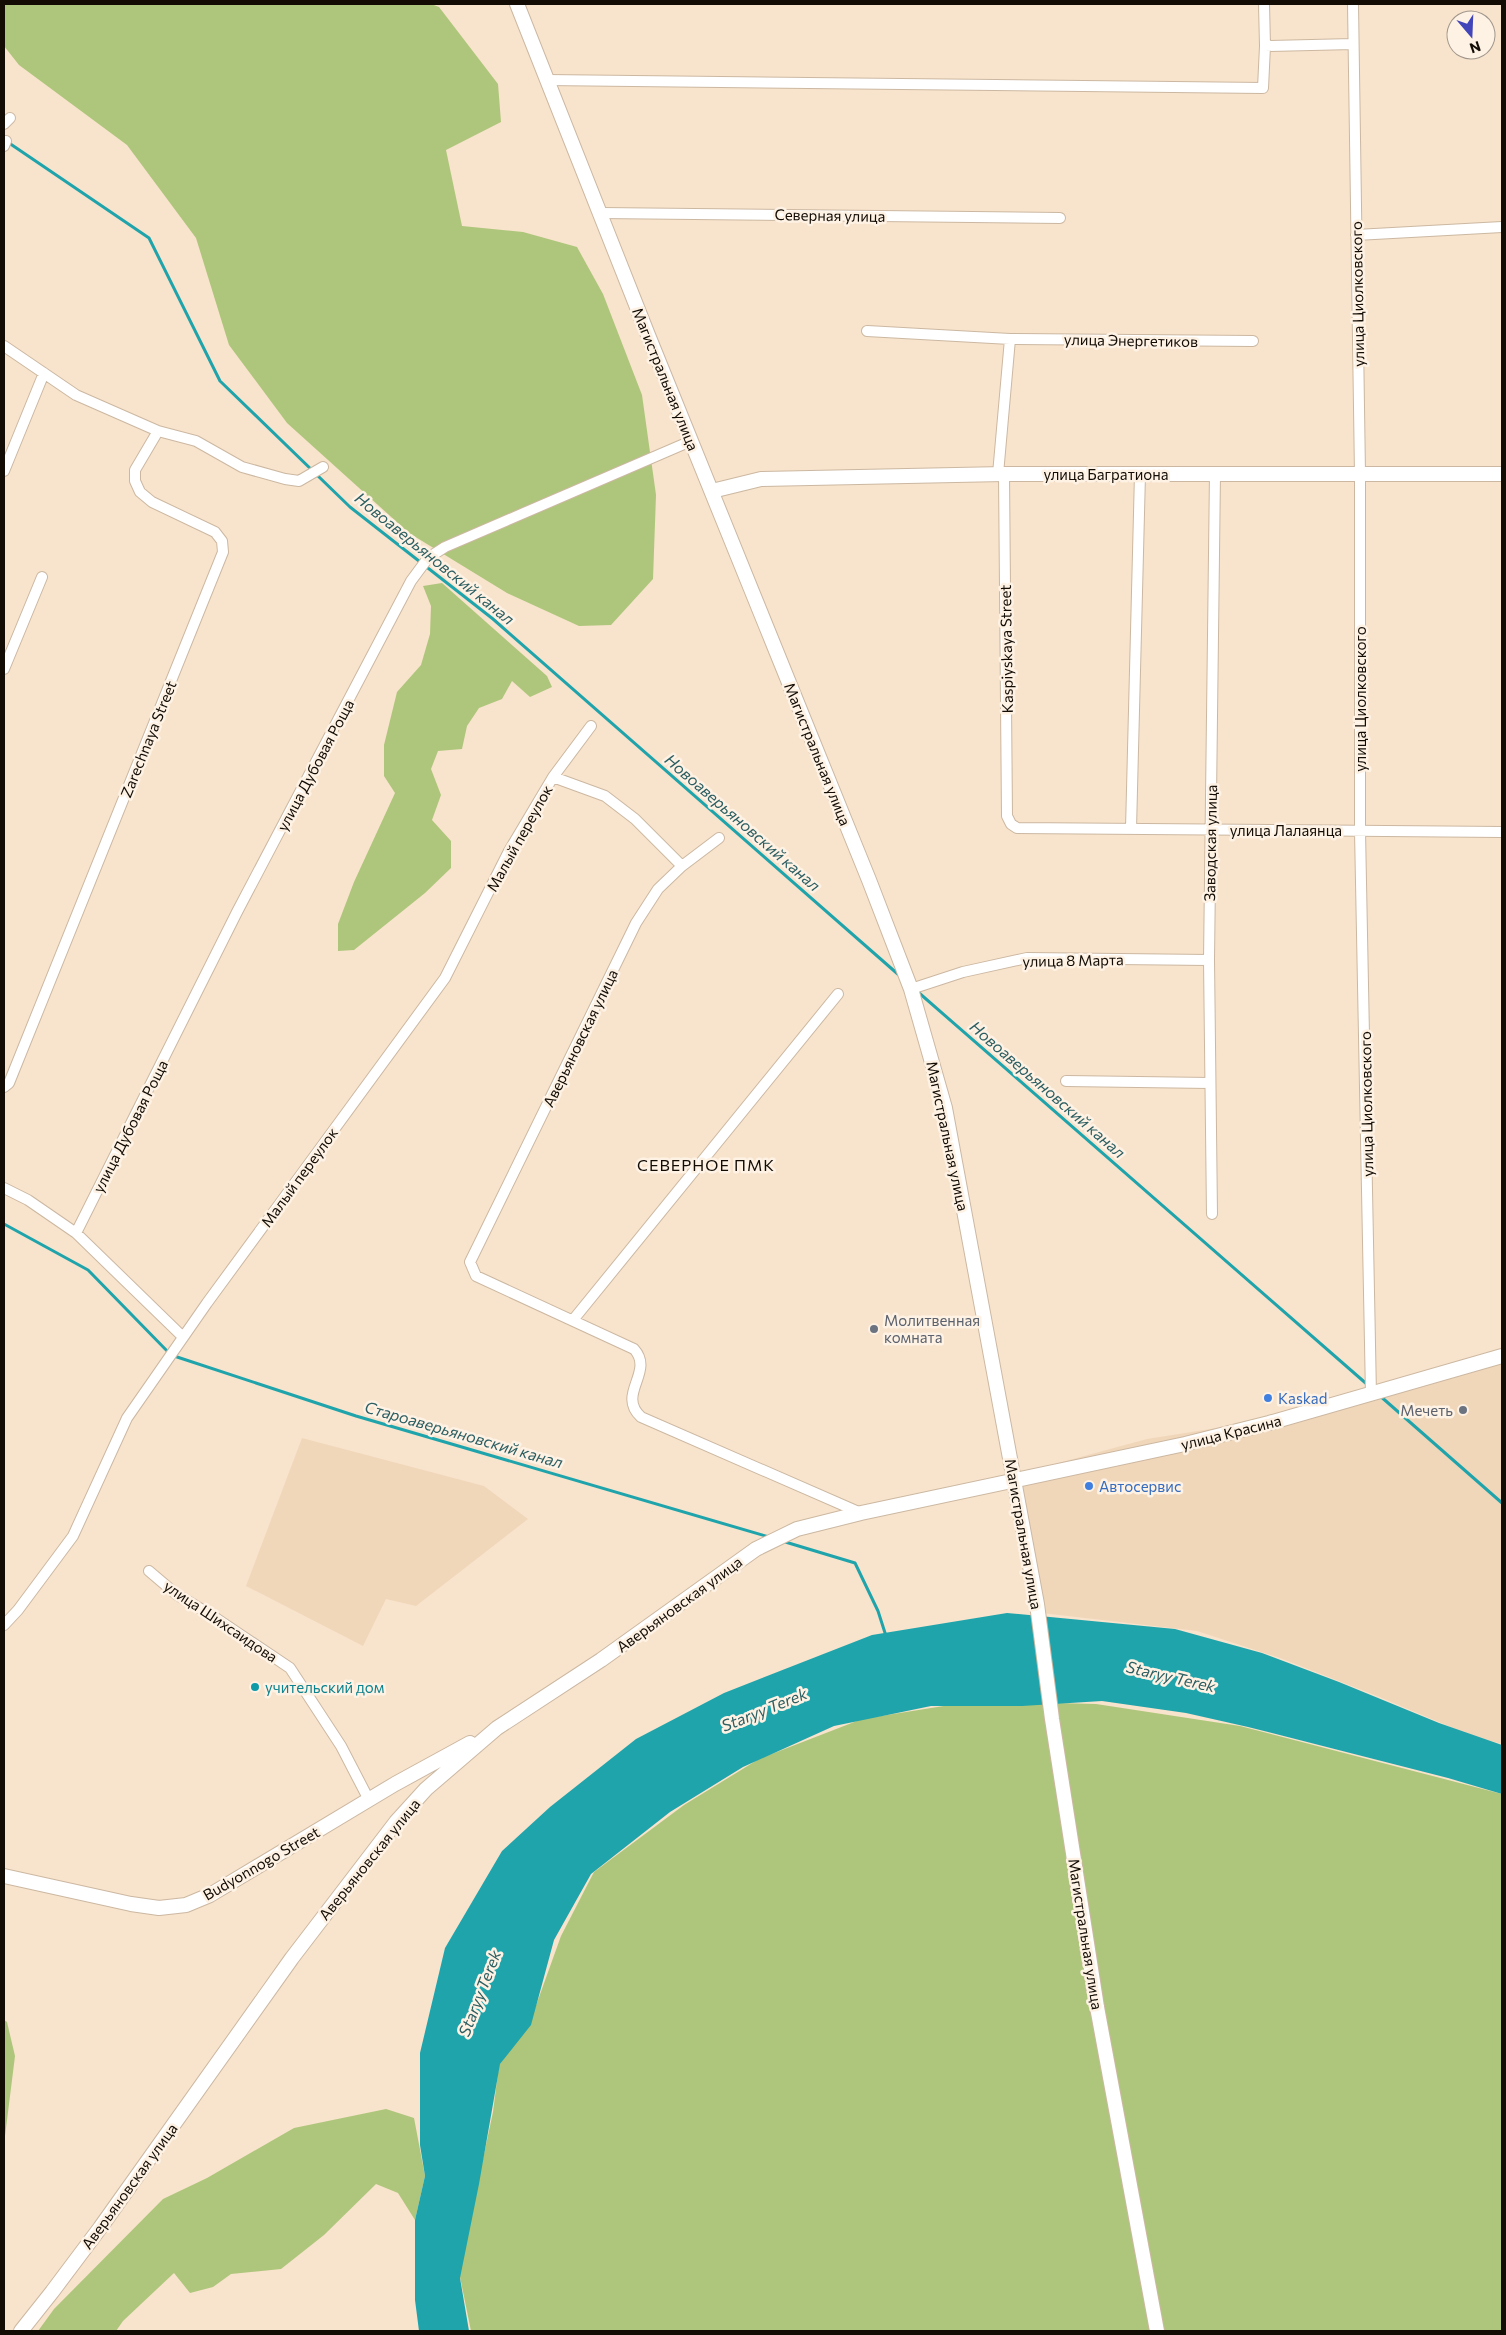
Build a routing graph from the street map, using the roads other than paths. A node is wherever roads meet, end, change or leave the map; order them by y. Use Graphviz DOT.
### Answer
graph roads {
  1 [pos="517,4"];
  2 [pos="1264,4"];
  3 [pos="1353,4"];
  4 [pos="1353,44"];
  5 [pos="1265,46"];
  6 [pos="546,80"];
  7 [pos="4,141"];
  8 [pos="4,146"];
  9 [pos="600,213"];
  10 [pos="1060,218"];
  11 [pos="1502,228"];
  12 [pos="1356,235"];
  13 [pos="867,332"];
  14 [pos="1010,339"];
  15 [pos="1253,341"];
  16 [pos="4,346"];
  17 [pos="44,373"];
  18 [pos="158,431"];
  19 [pos="691,441"];
  20 [pos="323,467"];
  21 [pos="4,471"];
  22 [pos="1215,473"];
  23 [pos="1001,474"];
  24 [pos="1140,474"];
  25 [pos="1360,474"];
  26 [pos="1502,474"];
  27 [pos="712,491"];
  28 [pos="42,577"];
  29 [pos="4,669"];
  30 [pos="590,726"];
  31 [pos="553,777"];
  32 [pos="1011,824"];
  33 [pos="1131,829"];
  34 [pos="1210,830"];
  35 [pos="1360,831"];
  36 [pos="1502,832"];
  37 [pos="720,838"];
  38 [pos="682,866"];
  39 [pos="1209,960"];
  40 [pos="911,989"];
  41 [pos="838,994"];
  42 [pos="1066,1081"];
  43 [pos="1210,1083"];
  44 [pos="4,1087"];
  45 [pos="4,1188"];
  46 [pos="1212,1214"];
  47 [pos="76,1233"];
  48 [pos="573,1320"];
  49 [pos="183,1337"];
  50 [pos="1502,1356"];
  51 [pos="1371,1394"];
  52 [pos="1014,1481"];
  53 [pos="861,1512"];
  54 [pos="149,1571"];
  55 [pos="4,1625"];
  56 [pos="496,1728"];
  57 [pos="369,1800"];
  58 [pos="4,1876"];
  59 [pos="21,2331"];
  60 [pos="1157,2331"];
  1 -- 6 [label="street, Магистральная улица"];
  2 -- 5 [label="street"];
  3 -- 4 [label="street, улица Циолковского"];
  4 -- 5 [label="street"];
  4 -- 12 [label="street, улица Циолковского"];
  5 -- 6 [label="street"];
  6 -- 9 [label="street, Магистральная улица"];
  7 -- 8 [label="street"];
  9 -- 10 [label="street, Северная улица"];
  9 -- 19 [label="street, Магистральная улица"];
  11 -- 12 [label="street"];
  12 -- 25 [label="street, улица Циолковского"];
  13 -- 14 [label="street, улица Энергетиков"];
  14 -- 15 [label="street, улица Энергетиков"];
  14 -- 23 [label="street"];
  16 -- 17 [label="street"];
  17 -- 18 [label="street"];
  17 -- 21 [label="street"];
  18 -- 20 [label="street"];
  18 -- 44 [label="street, Zarechnaya Street"];
  19 -- 27 [label="street, Магистральная улица"];
  19 -- 47 [label="street, улица Дубовая Роща"];
  22 -- 24 [label="street, улица Багратиона"];
  22 -- 25 [label="street, улица Багратиона"];
  22 -- 34 [label="street, Заводская улица"];
  23 -- 24 [label="street, улица Багратиона"];
  23 -- 27 [label="street, улица Багратиона"];
  23 -- 32 [label="street, Kaspiyskaya Street"];
  24 -- 33 [label="street"];
  25 -- 26 [label="street, улица Багратиона"];
  25 -- 35 [label="street, улица Циолковского"];
  27 -- 40 [label="street, Магистральная улица"];
  28 -- 29 [label="street"];
  30 -- 31 [label="street, Малый переулок"];
  31 -- 38 [label="street"];
  31 -- 49 [label="street, Малый переулок"];
  32 -- 33 [label="street, улица Лалаянца"];
  33 -- 34 [label="street, улица Лалаянца"];
  34 -- 35 [label="street, улица Лалаянца"];
  34 -- 39 [label="street, Заводская улица"];
  35 -- 36 [label="street, улица Лалаянца"];
  35 -- 51 [label="street, улица Циолковского"];
  37 -- 38 [label="street, Аверьяновская улица"];
  38 -- 48 [label="street, Аверьяновская улица"];
  39 -- 40 [label="street, улица 8 Марта"];
  39 -- 43 [label="street, Заводская улица"];
  40 -- 52 [label="street, Магистральная улица"];
  41 -- 48 [label="street"];
  42 -- 43 [label="street"];
  43 -- 46 [label="street, Заводская улица"];
  45 -- 47 [label="street"];
  47 -- 49 [label="street"];
  48 -- 53 [label="street"];
  49 -- 55 [label="street, Малый переулок"];
  50 -- 51 [label="street, улица Красина"];
  51 -- 52 [label="street, улица Красина"];
  52 -- 53 [label="street, Аверьяновская улица"];
  52 -- 60 [label="street, Магистральная улица"];
  53 -- 56 [label="street, Аверьяновская улица"];
  54 -- 57 [label="street, улица Шихсаидова"];
  56 -- 57 [label="street, Budyonnogo Street"];
  56 -- 59 [label="street, Аверьяновская улица"];
  57 -- 58 [label="street, Budyonnogo Street"];
}
